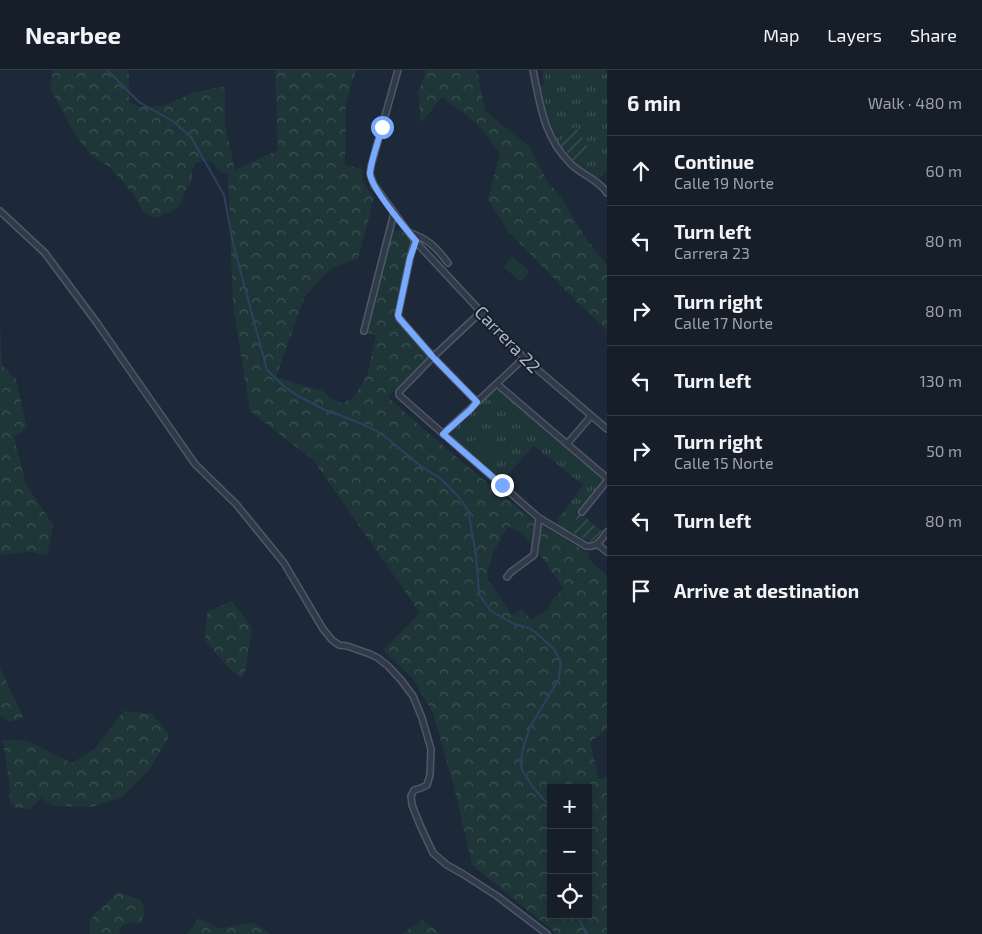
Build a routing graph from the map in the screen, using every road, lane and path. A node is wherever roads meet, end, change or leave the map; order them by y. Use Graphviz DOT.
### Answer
graph roads {
  1 [pos="398,70"];
  2 [pos="533,70"];
  3 [pos="607,193"];
  4 [pos="0,211"];
  5 [pos="394,213"];
  6 [pos="409,233"];
  7 [pos="416,241"];
  8 [pos="448,263"];
  9 [pos="481,312"];
  10 [pos="364,331"];
  11 [pos="433,357"];
  12 [pos="524,358"];
  13 [pos="497,384"];
  14 [pos="477,402"];
  15 [pos="590,416"];
  16 [pos="607,429"];
  17 [pos="443,434"];
  18 [pos="567,444"];
  19 [pos="607,478"];
  20 [pos="607,482"];
  21 [pos="582,512"];
  22 [pos="539,518"];
  23 [pos="607,532"];
  24 [pos="597,544"];
  25 [pos="607,552"];
  26 [pos="507,577"];
  27 [pos="547,934"];
  1 -- 5 [label="street, Carrera 22"];
  2 -- 3 [label="street"];
  4 -- 27 [label="street"];
  5 -- 6 [label="street, Carrera 22"];
  5 -- 10 [label="street"];
  6 -- 7 [label="street, Carrera 22"];
  6 -- 8 [label="street"];
  7 -- 9 [label="street, Carrera 22"];
  7 -- 11 [label="street"];
  9 -- 11 [label="street"];
  9 -- 12 [label="street, Carrera 22"];
  11 -- 14 [label="street"];
  11 -- 17 [label="street"];
  12 -- 13 [label="street"];
  12 -- 15 [label="street, Carrera 22"];
  13 -- 14 [label="street"];
  13 -- 18 [label="street"];
  14 -- 17 [label="street"];
  15 -- 16 [label="street, Carrera 22"];
  15 -- 18 [label="street"];
  17 -- 22 [label="street"];
  18 -- 19 [label="street"];
  20 -- 21 [label="street"];
  22 -- 24 [label="street"];
  22 -- 26 [label="street"];
  23 -- 24 [label="street"];
  24 -- 25 [label="street"];
}
